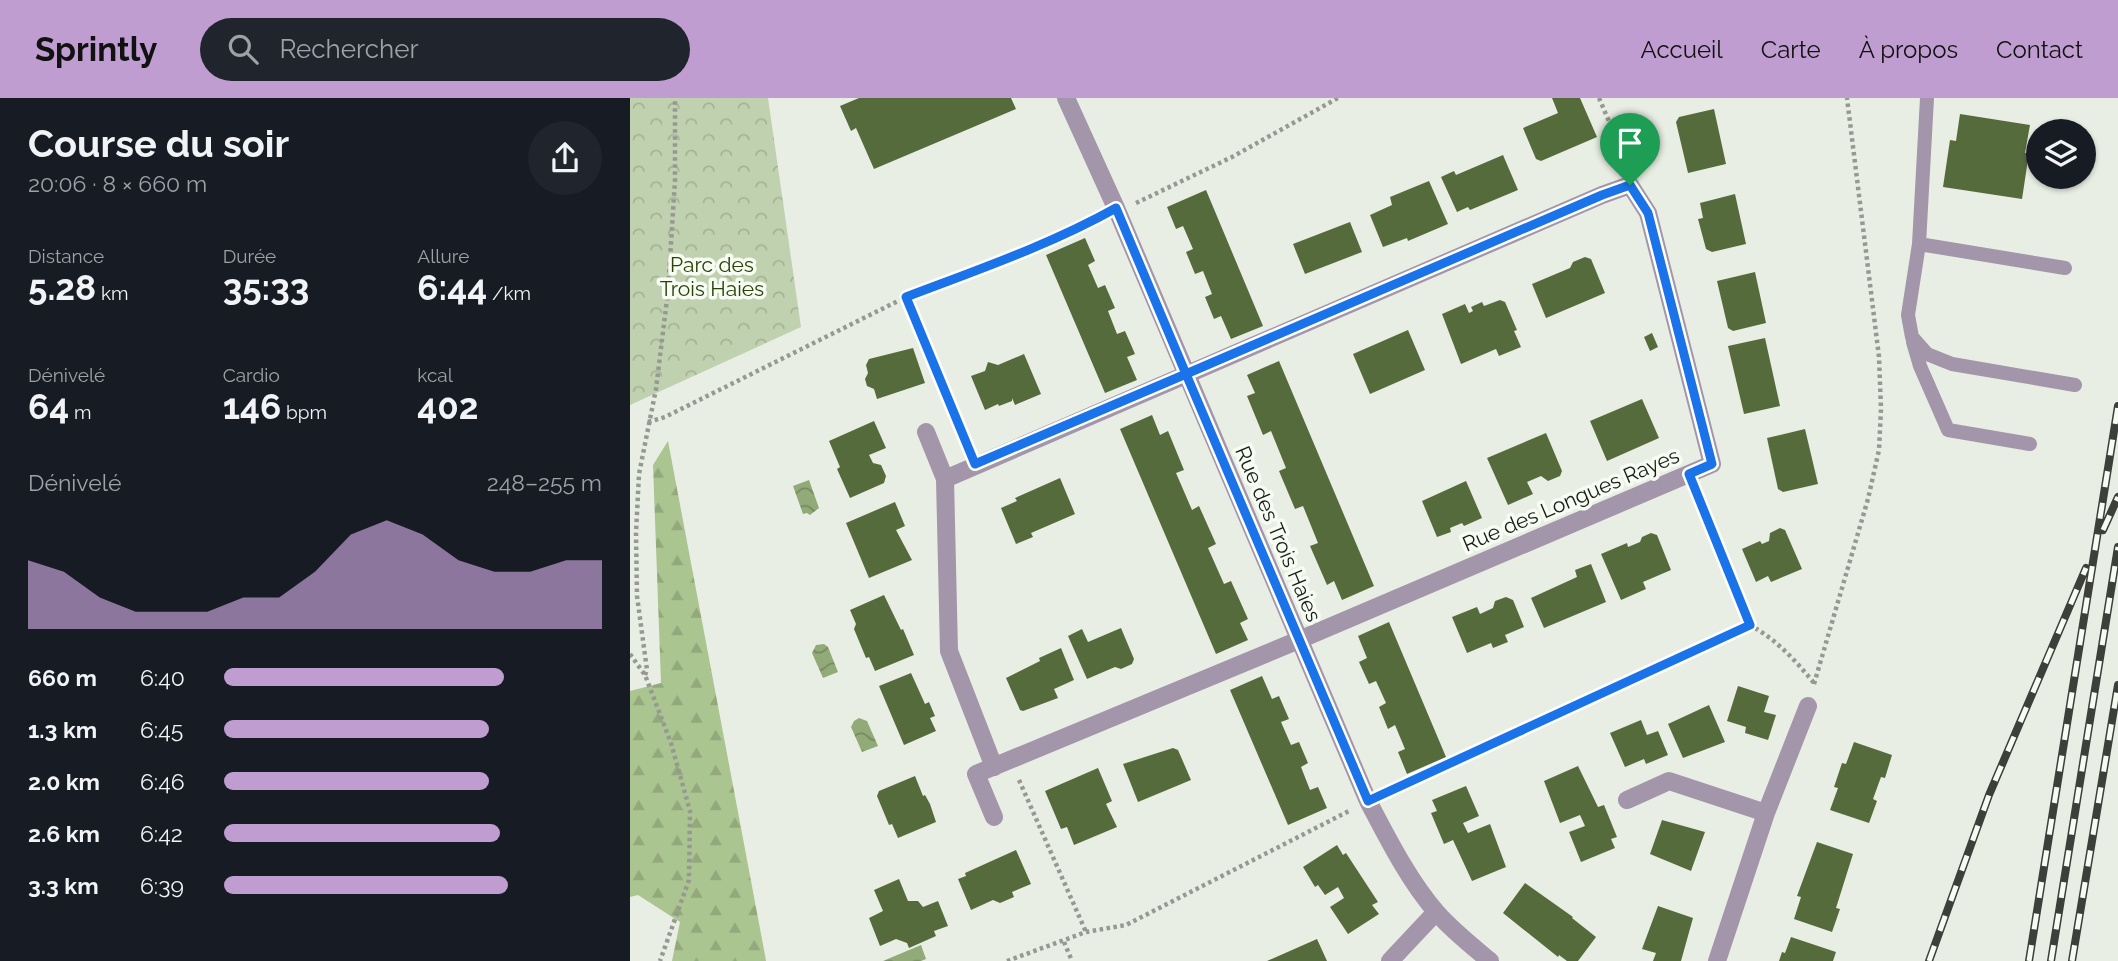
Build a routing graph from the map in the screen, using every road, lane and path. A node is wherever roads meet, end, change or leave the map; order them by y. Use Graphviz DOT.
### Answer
graph roads {
  1 [pos="675,98"];
  2 [pos="1066,98"];
  3 [pos="1338,98"];
  4 [pos="1599,98"];
  5 [pos="1847,98"];
  6 [pos="1927,98"];
  7 [pos="1630,185"];
  8 [pos="1116,208"];
  9 [pos="1919,244"];
  10 [pos="2065,268"];
  11 [pos="906,297"];
  12 [pos="1912,337"];
  13 [pos="1186,374"];
  14 [pos="2075,385"];
  15 [pos="648,422"];
  16 [pos="926,432"];
  17 [pos="2030,444"];
  18 [pos="975,464"];
  19 [pos="1689,474"];
  20 [pos="946,479"];
  21 [pos="1750,625"];
  22 [pos="1298,640"];
  23 [pos="630,654"];
  24 [pos="645,675"];
  25 [pos="1814,683"];
  26 [pos="1808,706"];
  27 [pos="1002,764"];
  28 [pos="1627,800"];
  29 [pos="1368,801"];
  30 [pos="1766,813"];
  31 [pos="994,817"];
  32 [pos="1436,912"];
  33 [pos="1086,932"];
  34 [pos="1063,942"];
  35 [pos="660,961"];
  36 [pos="1007,961"];
  37 [pos="1072,961"];
  38 [pos="1390,961"];
  39 [pos="1490,961"];
  40 [pos="1717,961"];
  1 -- 15 [label="path"];
  2 -- 8 [label="street, Rue des Trois Haies"];
  3 -- 8 [label="path"];
  4 -- 7 [label="path"];
  5 -- 25 [label="path"];
  6 -- 9 [label="lane"];
  7 -- 13 [label="street"];
  7 -- 19 [label="street, Rue des Longues Rayes"];
  8 -- 11 [label="path"];
  8 -- 13 [label="street, Rue des Trois Haies"];
  9 -- 10 [label="lane"];
  9 -- 12 [label="lane"];
  11 -- 15 [label="path"];
  11 -- 18 [label="path"];
  12 -- 14 [label="lane"];
  12 -- 17 [label="lane"];
  13 -- 18 [label="street"];
  13 -- 22 [label="street, Rue des Trois Haies"];
  15 -- 24 [label="path"];
  16 -- 20 [label="street"];
  18 -- 20 [label="street"];
  19 -- 21 [label="path"];
  19 -- 22 [label="street, Rue des Longues Rayes"];
  20 -- 27 [label="street"];
  21 -- 25 [label="path"];
  21 -- 29 [label="path"];
  22 -- 27 [label="street, Rue des Longues Rayes"];
  22 -- 29 [label="street, Rue des Trois Haies"];
  23 -- 24 [label="path"];
  24 -- 35 [label="path"];
  25 -- 26 [label="path"];
  26 -- 30 [label="street"];
  27 -- 31 [label="street"];
  27 -- 33 [label="path"];
  28 -- 30 [label="street"];
  29 -- 32 [label="street, Rue des Trois Haies"];
  29 -- 33 [label="path"];
  30 -- 40 [label="street"];
  32 -- 38 [label="street"];
  32 -- 39 [label="street, Rue des Trois Haies"];
  33 -- 34 [label="path"];
  34 -- 36 [label="path"];
  34 -- 37 [label="path"];
}
